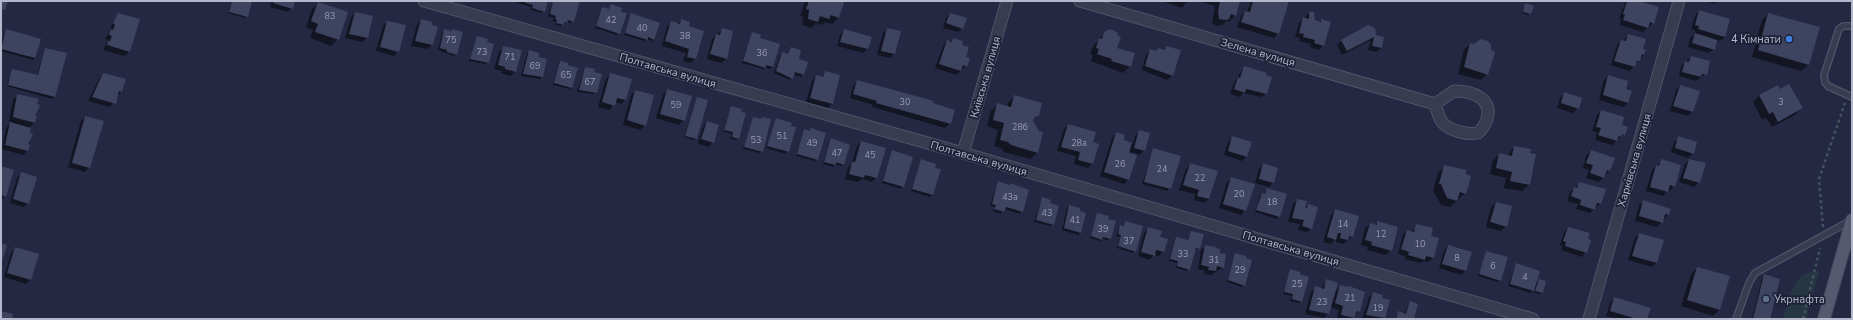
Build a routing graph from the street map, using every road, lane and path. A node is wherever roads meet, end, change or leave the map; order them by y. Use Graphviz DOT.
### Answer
graph roads {
  1 [pos="424,1"];
  2 [pos="1007,1"];
  3 [pos="1080,1"];
  4 [pos="1679,1"];
  5 [pos="1852,26"];
  6 [pos="1850,96"];
  7 [pos="1435,104"];
  8 [pos="963,153"];
  9 [pos="1852,220"];
  10 [pos="1823,235"];
  11 [pos="1533,319"];
  12 [pos="1589,319"];
  13 [pos="1736,319"];
  14 [pos="1803,319"];
  15 [pos="1824,319"];
  1 -- 8 [label="street, Полтавська вулиця"];
  2 -- 8 [label="street, Київська вулиця"];
  3 -- 7 [label="street, Зелена вулиця"];
  4 -- 12 [label="street, Харківська вулиця"];
  5 -- 6 [label="lane"];
  6 -- 10 [label="path"];
  7 -- 7 [label="street"];
  8 -- 11 [label="street, Полтавська вулиця"];
  9 -- 10 [label="lane"];
  9 -- 15 [label="main road"];
  10 -- 13 [label="lane"];
  10 -- 14 [label="path"];
}
